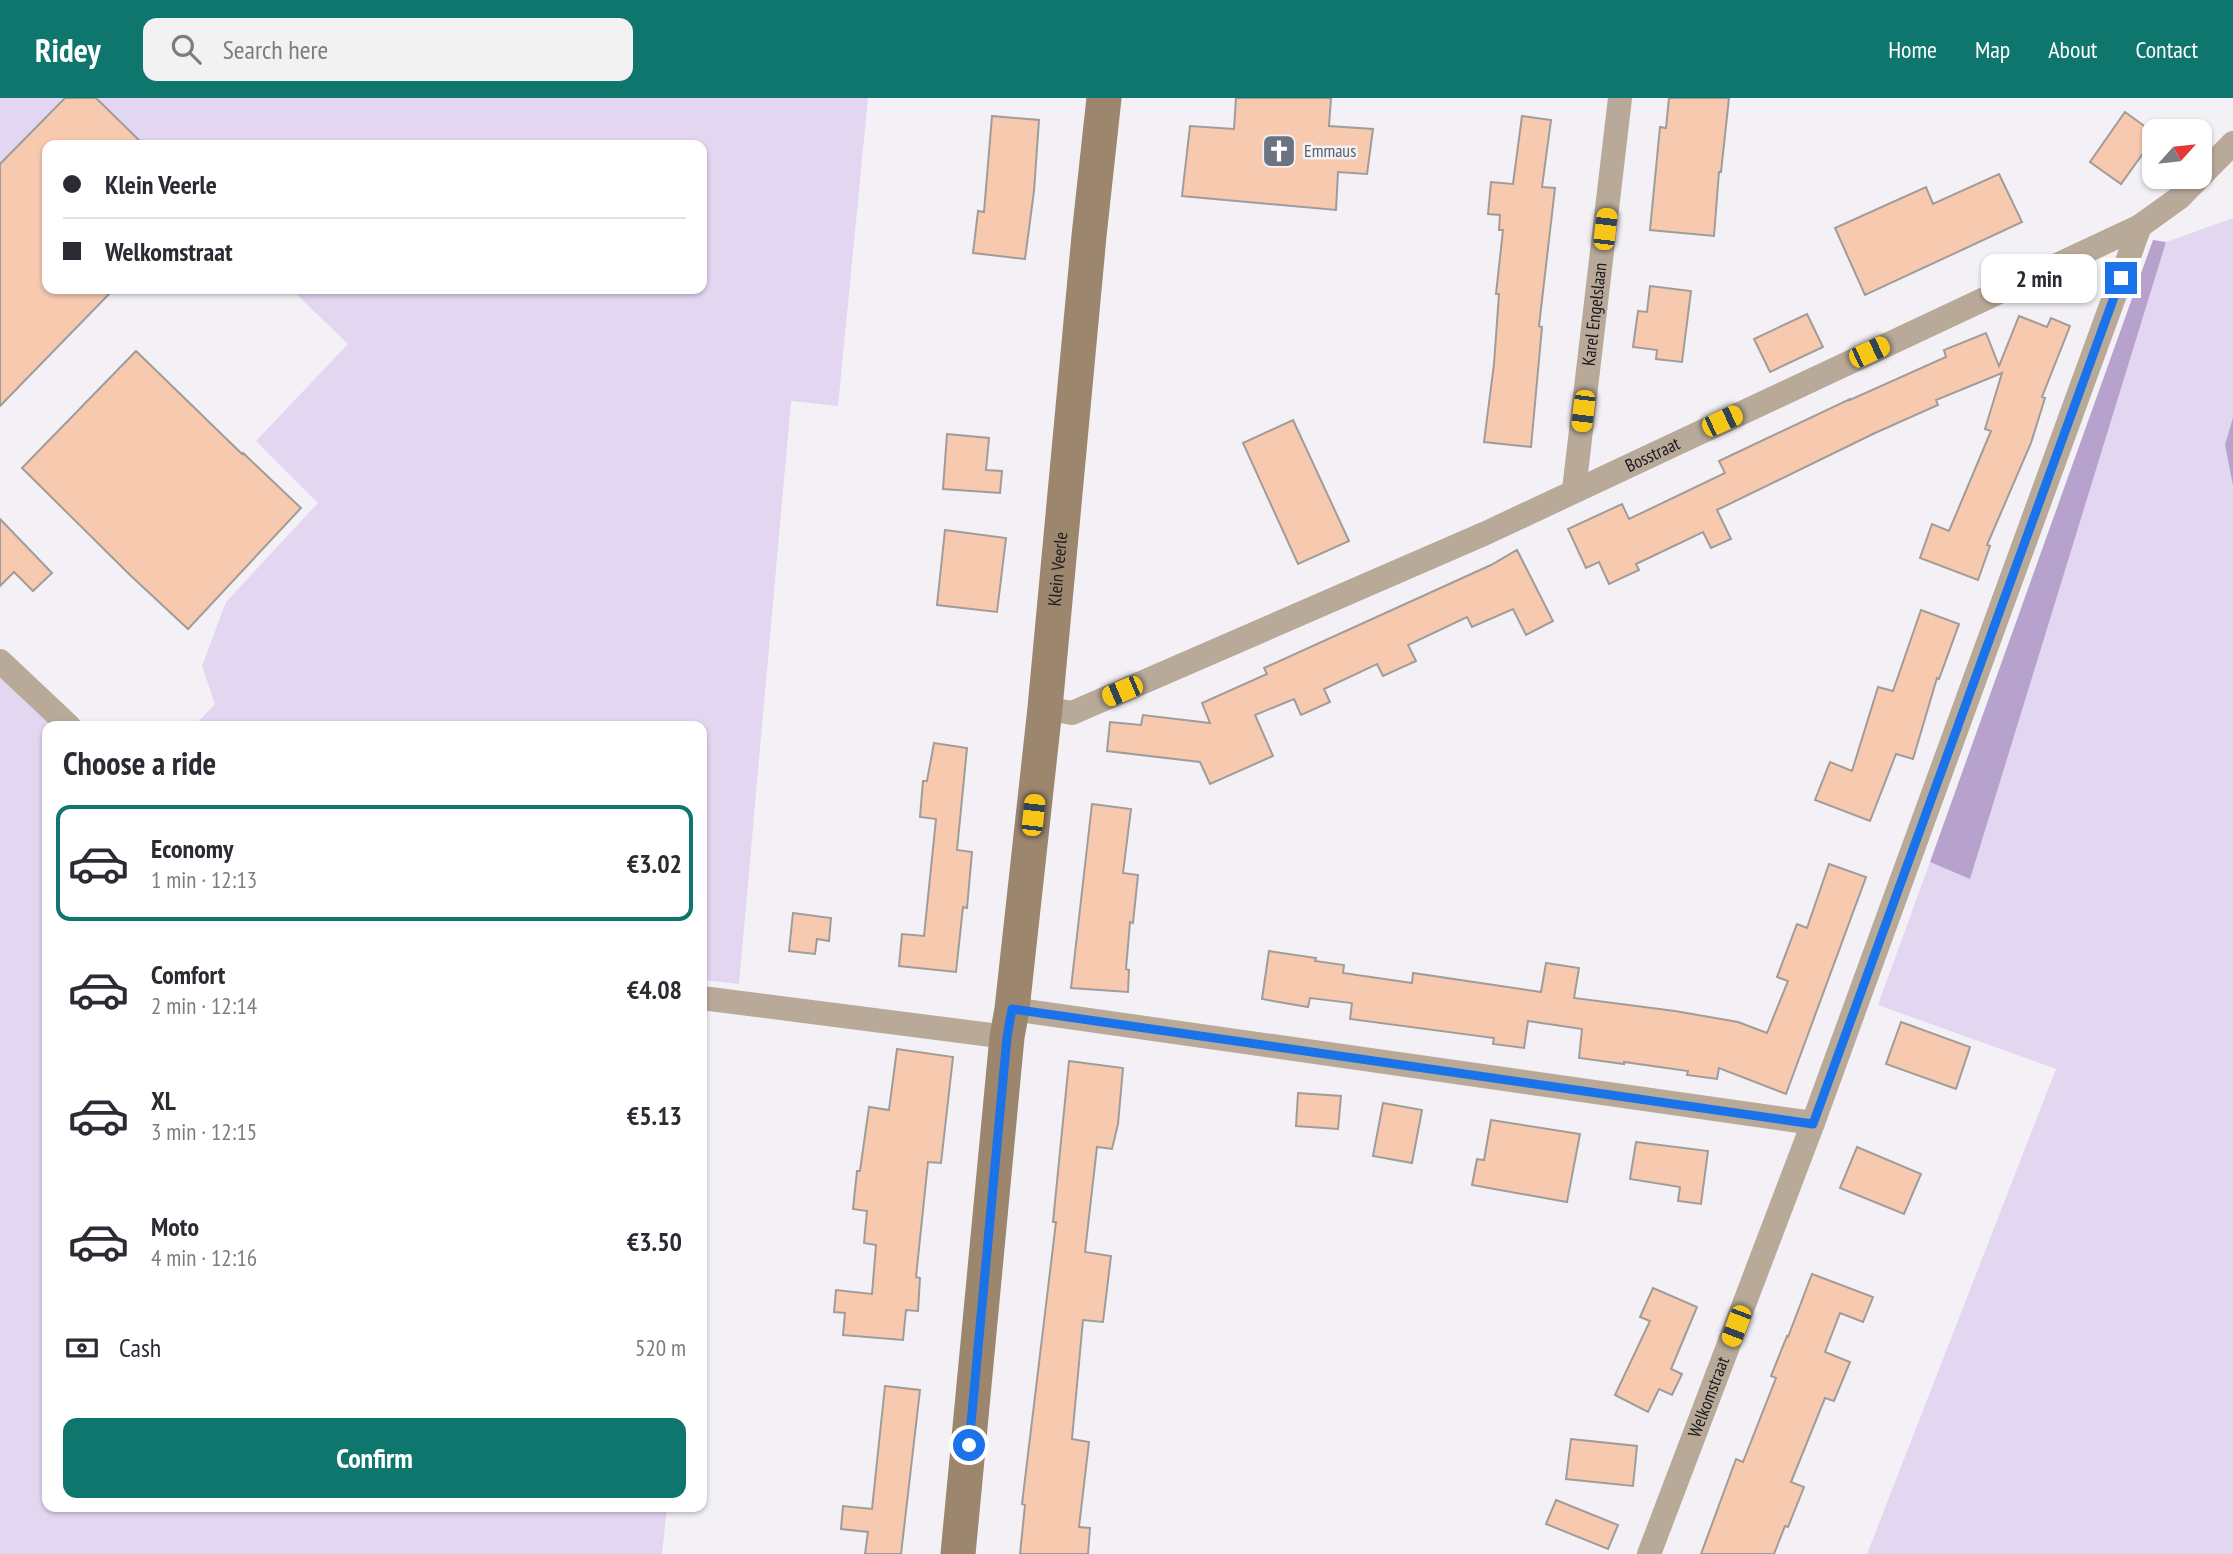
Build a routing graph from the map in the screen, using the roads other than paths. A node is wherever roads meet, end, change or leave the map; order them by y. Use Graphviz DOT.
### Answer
graph roads {
  1 [pos="1104,98"];
  2 [pos="1620,98"];
  3 [pos="2233,143"];
  4 [pos="2140,226"];
  5 [pos="1574,490"];
  6 [pos="0,661"];
  7 [pos="1045,708"];
  8 [pos="64,721"];
  9 [pos="707,998"];
  10 [pos="1010,1023"];
  11 [pos="1813,1124"];
  12 [pos="958,1554"];
  13 [pos="1649,1554"];
  1 -- 7 [label="main road, Klein Veerle"];
  2 -- 5 [label="street, Karel Engelslaan"];
  3 -- 4 [label="street, Bosstraat"];
  4 -- 5 [label="street, Bosstraat"];
  4 -- 11 [label="street, Welkomstraat"];
  5 -- 7 [label="street, Bosstraat"];
  6 -- 8 [label="street"];
  7 -- 10 [label="main road, Klein Veerle"];
  9 -- 10 [label="street"];
  10 -- 11 [label="street"];
  10 -- 12 [label="main road, Klein Veerle"];
  11 -- 13 [label="street, Welkomstraat"];
}
